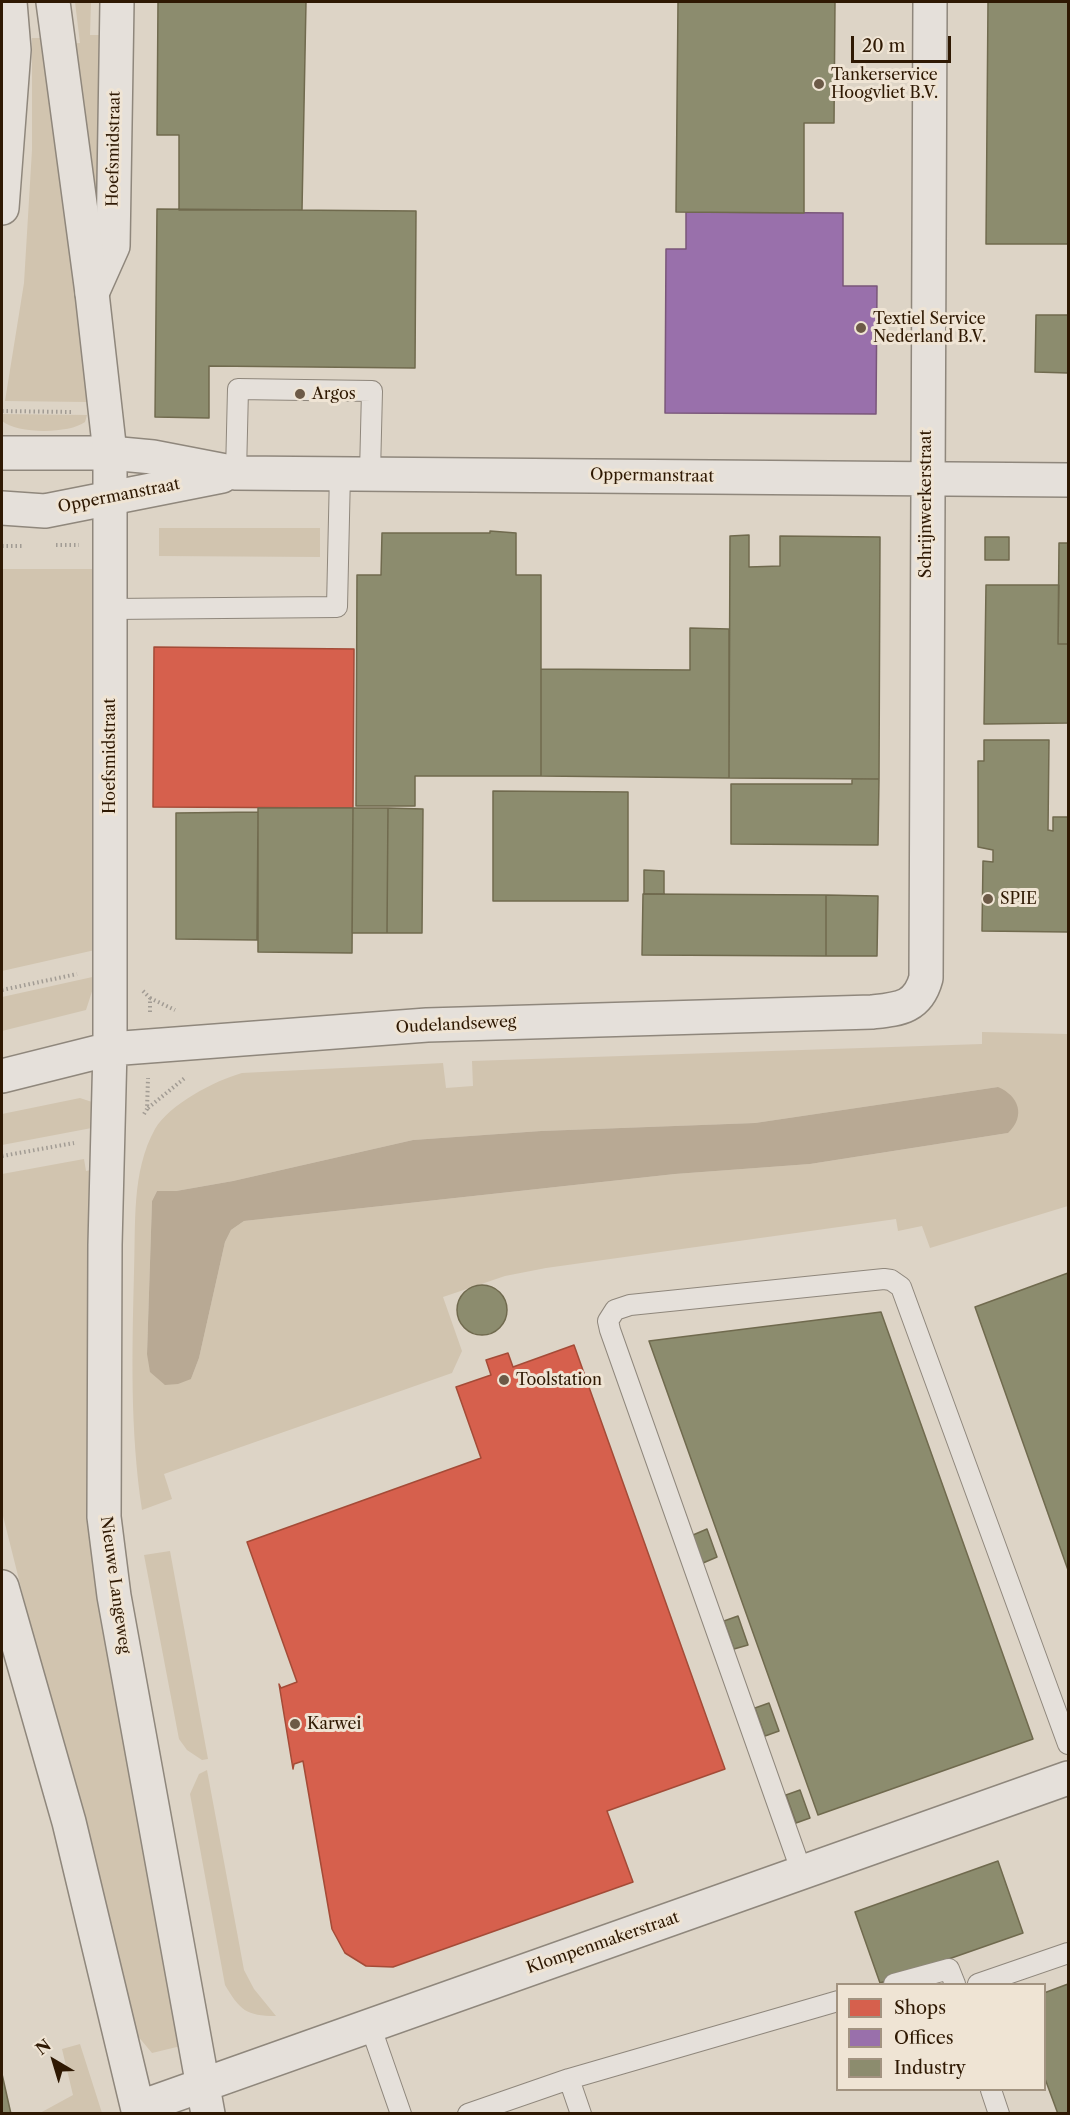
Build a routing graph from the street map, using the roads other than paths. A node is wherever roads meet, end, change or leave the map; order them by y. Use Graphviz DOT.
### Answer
graph roads {
  1 [pos="10,2"];
  2 [pos="53,2"];
  3 [pos="117,2"];
  4 [pos="930,2"];
  5 [pos="2,208"];
  6 [pos="92,293"];
  7 [pos="2,453"];
  8 [pos="110,453"];
  9 [pos="236,473"];
  10 [pos="355,473"];
  11 [pos="926,478"];
  12 [pos="1068,480"];
  13 [pos="112,499"];
  14 [pos="2,508"];
  15 [pos="111,609"];
  16 [pos="913,1002"];
  17 [pos="110,1049"];
  18 [pos="2,1076"];
  19 [pos="2,1587"];
  20 [pos="1068,1744"];
  21 [pos="1068,1779"];
  22 [pos="802,1873"];
  23 [pos="1068,1953"];
  24 [pos="898,1983"];
  25 [pos="955,1983"];
  26 [pos="981,1983"];
  27 [pos="836,2001"];
  28 [pos="370,2025"];
  29 [pos="569,2079"];
  30 [pos="991,2091"];
  31 [pos="205,2099"];
  32 [pos="138,2111"];
  33 [pos="401,2114"];
  34 [pos="468,2114"];
  35 [pos="581,2114"];
  36 [pos="999,2114"];
  1 -- 5 [label="street"];
  2 -- 6 [label="street, Hoefsmidstraat"];
  3 -- 6 [label="street, Hoefsmidstraat"];
  4 -- 11 [label="street, Schrijnwerkerstraat"];
  6 -- 8 [label="street, Hoefsmidstraat"];
  7 -- 8 [label="street, Oppermanstraat"];
  8 -- 9 [label="street, Oppermanstraat"];
  8 -- 13 [label="street, Hoefsmidstraat"];
  9 -- 10 [label="street, Oppermanstraat"];
  9 -- 10 [label="lane"];
  9 -- 13 [label="street, Oppermanstraat"];
  10 -- 11 [label="street, Oppermanstraat"];
  10 -- 15 [label="lane"];
  11 -- 12 [label="street, Oppermanstraat"];
  11 -- 16 [label="street, Schrijnwerkerstraat"];
  13 -- 14 [label="street, Oppermanstraat"];
  13 -- 15 [label="street, Hoefsmidstraat"];
  15 -- 17 [label="street, Hoefsmidstraat"];
  16 -- 17 [label="street, Oudelandseweg"];
  17 -- 18 [label="street, Oudelandseweg"];
  17 -- 31 [label="street, Nieuwe Langeweg"];
  19 -- 32 [label="street"];
  20 -- 22 [label="lane"];
  21 -- 22 [label="street, Klompenmakerstraat"];
  22 -- 28 [label="street, Klompenmakerstraat"];
  23 -- 26 [label="lane"];
  24 -- 25 [label="lane"];
  27 -- 29 [label="lane"];
  28 -- 31 [label="street, Klompenmakerstraat"];
  28 -- 33 [label="lane"];
  29 -- 34 [label="lane"];
  29 -- 35 [label="lane"];
  30 -- 36 [label="lane"];
  31 -- 32 [label="street, Klompenmakerstraat"];
}
